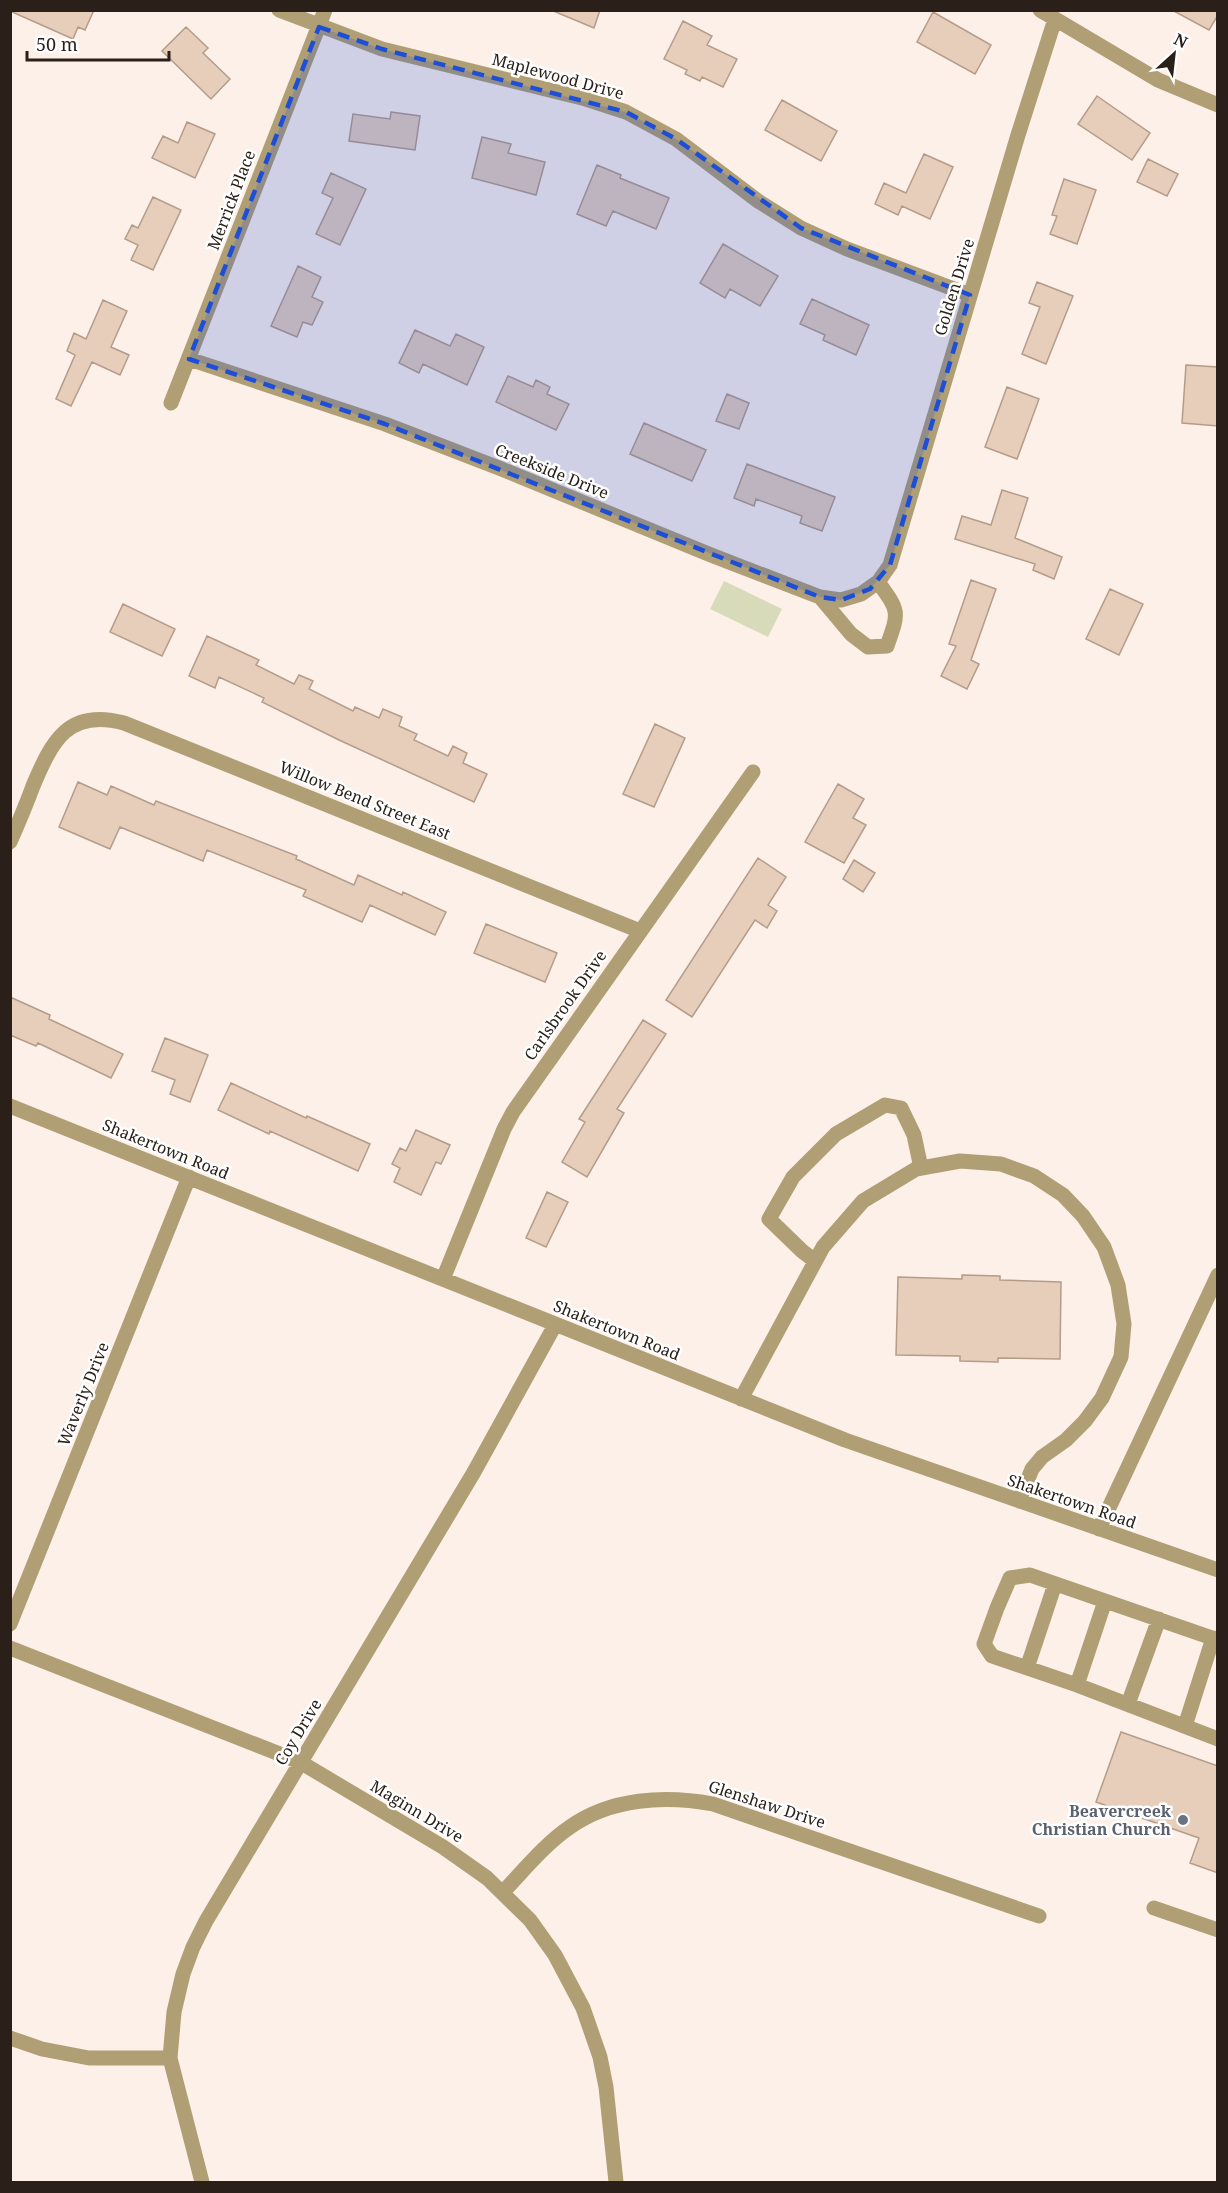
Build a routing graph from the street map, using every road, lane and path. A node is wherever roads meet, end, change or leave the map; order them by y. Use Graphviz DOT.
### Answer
graph roads {
  1 [pos="279,10"];
  2 [pos="325,10"];
  3 [pos="1040,10"];
  4 [pos="1055,20"];
  5 [pos="319,27"];
  6 [pos="1218,105"];
  7 [pos="970,295"];
  8 [pos="189,359"];
  9 [pos="171,403"];
  10 [pos="890,565"];
  11 [pos="878,582"];
  12 [pos="820,597"];
  13 [pos="753,772"];
  14 [pos="10,843"];
  15 [pos="640,931"];
  16 [pos="10,1106"];
  17 [pos="921,1168"];
  18 [pos="189,1177"];
  19 [pos="815,1261"];
  20 [pos="1218,1275"];
  21 [pos="443,1279"];
  22 [pos="555,1324"];
  23 [pos="741,1399"];
  24 [pos="1019,1501"];
  25 [pos="1099,1529"];
  26 [pos="1218,1570"];
  27 [pos="1055,1584"];
  28 [pos="1105,1601"];
  29 [pos="1159,1619"];
  30 [pos="10,1623"];
  31 [pos="1215,1639"];
  32 [pos="10,1648"];
  33 [pos="1027,1668"];
  34 [pos="1077,1685"];
  35 [pos="1128,1704"];
  36 [pos="1185,1726"];
  37 [pos="1218,1739"];
  38 [pos="300,1762"];
  39 [pos="503,1892"];
  40 [pos="1154,1908"];
  41 [pos="1039,1916"];
  42 [pos="1218,1930"];
  43 [pos="10,2038"];
  44 [pos="170,2058"];
  45 [pos="202,2182"];
  46 [pos="616,2182"];
  1 -- 5 [label="street, Maplewood Drive"];
  2 -- 5 [label="street, Merrick Place"];
  3 -- 4 [label="street"];
  4 -- 6 [label="street"];
  4 -- 7 [label="street, Golden Drive"];
  5 -- 7 [label="street, Maplewood Drive"];
  5 -- 8 [label="street, Merrick Place"];
  7 -- 10 [label="street, Golden Drive"];
  8 -- 9 [label="street, Merrick Place"];
  8 -- 12 [label="street, Creekside Drive"];
  10 -- 11 [label="street, Creekside Drive"];
  11 -- 12 [label="street, Creekside Drive"];
  11 -- 12 [label="street"];
  13 -- 15 [label="street, Carlsbrook Drive"];
  14 -- 15 [label="street, Willow Bend Street East"];
  15 -- 21 [label="street, Carlsbrook Drive"];
  16 -- 18 [label="street, Shakertown Road"];
  17 -- 19 [label="street"];
  17 -- 19 [label="street"];
  17 -- 24 [label="street"];
  18 -- 21 [label="street, Shakertown Road"];
  18 -- 30 [label="street, Waverly Drive"];
  19 -- 23 [label="street"];
  20 -- 25 [label="street"];
  21 -- 22 [label="street, Shakertown Road"];
  22 -- 23 [label="street, Shakertown Road"];
  22 -- 38 [label="street, Coy Drive"];
  23 -- 24 [label="street, Shakertown Road"];
  24 -- 25 [label="street, Shakertown Road"];
  25 -- 26 [label="street, Shakertown Road"];
  27 -- 28 [label="street"];
  27 -- 33 [label="street"];
  27 -- 33 [label="street"];
  28 -- 29 [label="street"];
  28 -- 34 [label="street"];
  29 -- 31 [label="street"];
  29 -- 35 [label="street"];
  31 -- 36 [label="street"];
  32 -- 38 [label="street, Maginn Drive"];
  33 -- 34 [label="street"];
  34 -- 35 [label="street"];
  35 -- 36 [label="street"];
  36 -- 37 [label="street"];
  38 -- 39 [label="street, Maginn Drive"];
  38 -- 44 [label="street, Coy Drive"];
  39 -- 41 [label="street, Glenshaw Drive"];
  39 -- 46 [label="street, Maginn Drive"];
  40 -- 42 [label="street"];
  43 -- 44 [label="street"];
  44 -- 45 [label="street, Coy Drive"];
}
